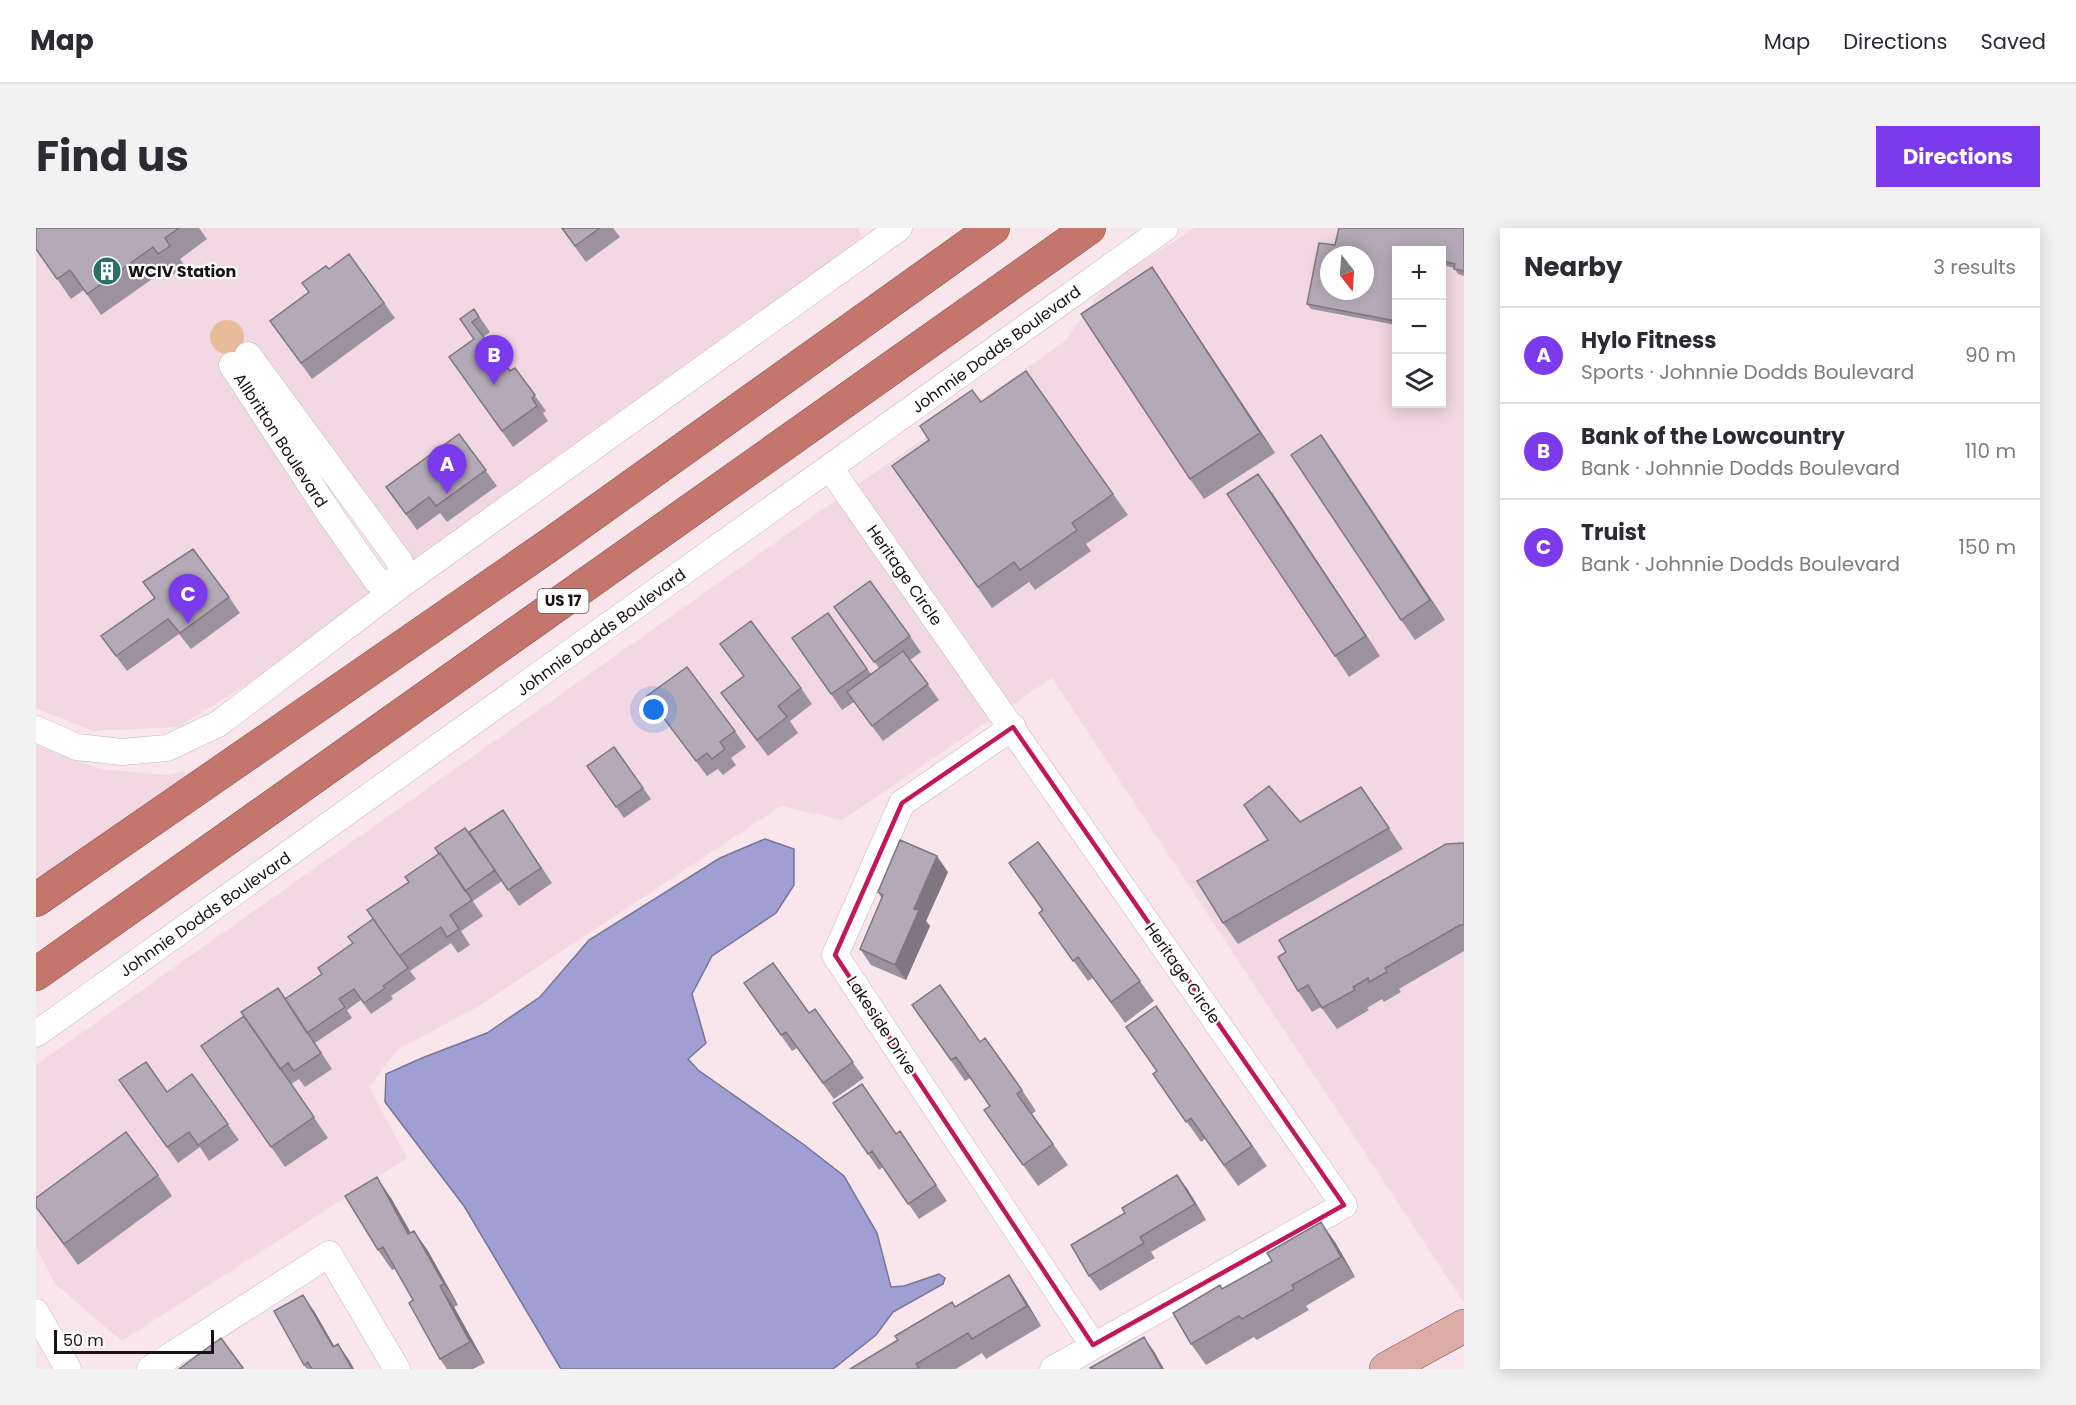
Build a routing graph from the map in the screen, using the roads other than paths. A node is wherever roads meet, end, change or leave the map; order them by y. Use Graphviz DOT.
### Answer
graph roads {
  1 [pos="900,228"];
  2 [pos="993,228"];
  3 [pos="1089,228"];
  4 [pos="1165,228"];
  5 [pos="830,468"];
  6 [pos="355,500"];
  7 [pos="331,516"];
  8 [pos="402,585"];
  9 [pos="1012,727"];
  10 [pos="36,729"];
  11 [pos="36,900"];
  12 [pos="36,974"];
  13 [pos="36,1034"];
  14 [pos="36,1312"];
  15 [pos="1464,1326"];
  16 [pos="1093,1345"];
  17 [pos="68,1369"];
  18 [pos="150,1369"];
  19 [pos="397,1369"];
  20 [pos="1053,1369"];
  21 [pos="1386,1369"];
  1 -- 8 [label="street"];
  2 -- 11 [label="highway"];
  3 -- 12 [label="highway, US 17"];
  4 -- 5 [label="street, Johnnie Dodds Boulevard"];
  5 -- 9 [label="street, Heritage Circle"];
  5 -- 13 [label="street, Johnnie Dodds Boulevard"];
  6 -- 7 [label="street, Allbritton Boulevard"];
  6 -- 7 [label="street, Allbritton Boulevard"];
  6 -- 8 [label="street, Allbritton Boulevard"];
  7 -- 8 [label="street, Allbritton Boulevard"];
  8 -- 10 [label="street"];
  9 -- 16 [label="street, Lakeside Drive"];
  9 -- 16 [label="street, Heritage Circle"];
  14 -- 17 [label="street"];
  15 -- 21 [label="main road"];
  16 -- 20 [label="street, Heritage Circle"];
  18 -- 19 [label="street"];
}
